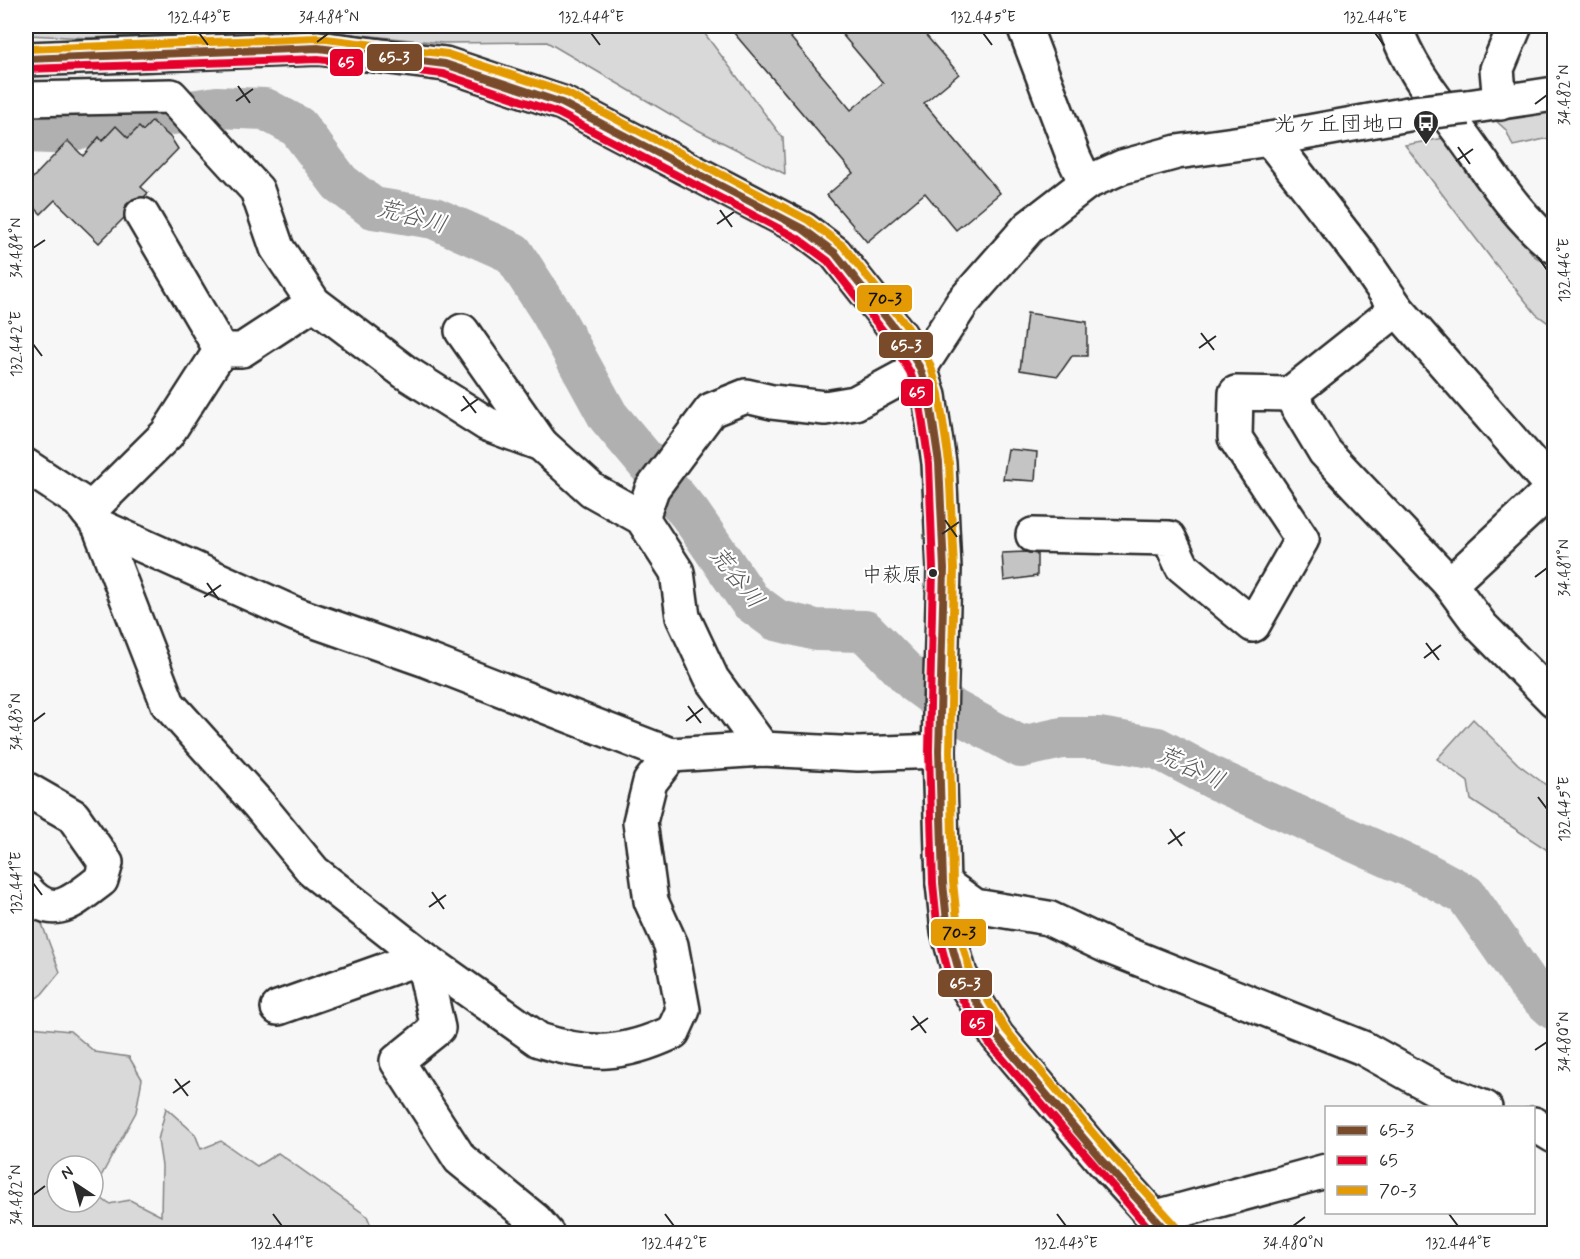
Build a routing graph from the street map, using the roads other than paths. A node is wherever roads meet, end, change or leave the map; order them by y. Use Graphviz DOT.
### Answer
graph roads {
  1 [pos="1024,26"];
  2 [pos="1395,26"];
  3 [pos="1515,26"];
  4 [pos="26,59"];
  5 [pos="1554,94"];
  6 [pos="26,99"];
  7 [pos="1500,103"];
  8 [pos="1270,139"];
  9 [pos="1086,183"];
  10 [pos="142,215"];
  11 [pos="1554,246"];
  12 [pos="314,303"];
  13 [pos="1397,309"];
  14 [pos="462,331"];
  15 [pos="221,350"];
  16 [pos="920,368"];
  17 [pos="1290,394"];
  18 [pos="541,444"];
  19 [pos="26,466"];
  20 [pos="1554,488"];
  21 [pos="642,518"];
  22 [pos="93,519"];
  23 [pos="1033,535"];
  24 [pos="1450,584"];
  25 [pos="1554,700"];
  26 [pos="940,742"];
  27 [pos="763,749"];
  28 [pos="671,754"];
  29 [pos="26,789"];
  30 [pos="943,884"];
  31 [pos="26,890"];
  32 [pos="422,957"];
  33 [pos="278,1008"];
  34 [pos="1482,1106"];
  35 [pos="1535,1125"];
  36 [pos="1554,1136"];
  37 [pos="1325,1171"];
  38 [pos="1161,1226"];
  39 [pos="547,1233"];
  1 -- 9 [label="street"];
  2 -- 11 [label="street"];
  3 -- 7 [label="street"];
  4 -- 16 [label="street"];
  5 -- 7 [label="street"];
  6 -- 12 [label="street"];
  7 -- 8 [label="street, bridge"];
  8 -- 9 [label="street"];
  8 -- 13 [label="street"];
  9 -- 16 [label="street"];
  10 -- 15 [label="street"];
  12 -- 15 [label="street"];
  12 -- 18 [label="street"];
  13 -- 17 [label="street"];
  13 -- 20 [label="street"];
  14 -- 18 [label="street"];
  15 -- 22 [label="street"];
  16 -- 21 [label="street"];
  16 -- 26 [label="street"];
  17 -- 23 [label="street"];
  17 -- 24 [label="street"];
  18 -- 21 [label="street"];
  19 -- 22 [label="street"];
  20 -- 24 [label="street"];
  21 -- 27 [label="street"];
  22 -- 28 [label="street"];
  22 -- 32 [label="street"];
  24 -- 25 [label="street"];
  26 -- 27 [label="street"];
  26 -- 30 [label="street"];
  27 -- 28 [label="street"];
  28 -- 32 [label="street"];
  29 -- 31 [label="street"];
  30 -- 34 [label="street"];
  30 -- 38 [label="street"];
  32 -- 33 [label="street"];
  32 -- 39 [label="street"];
  35 -- 36 [label="street"];
  37 -- 38 [label="street"];
}
